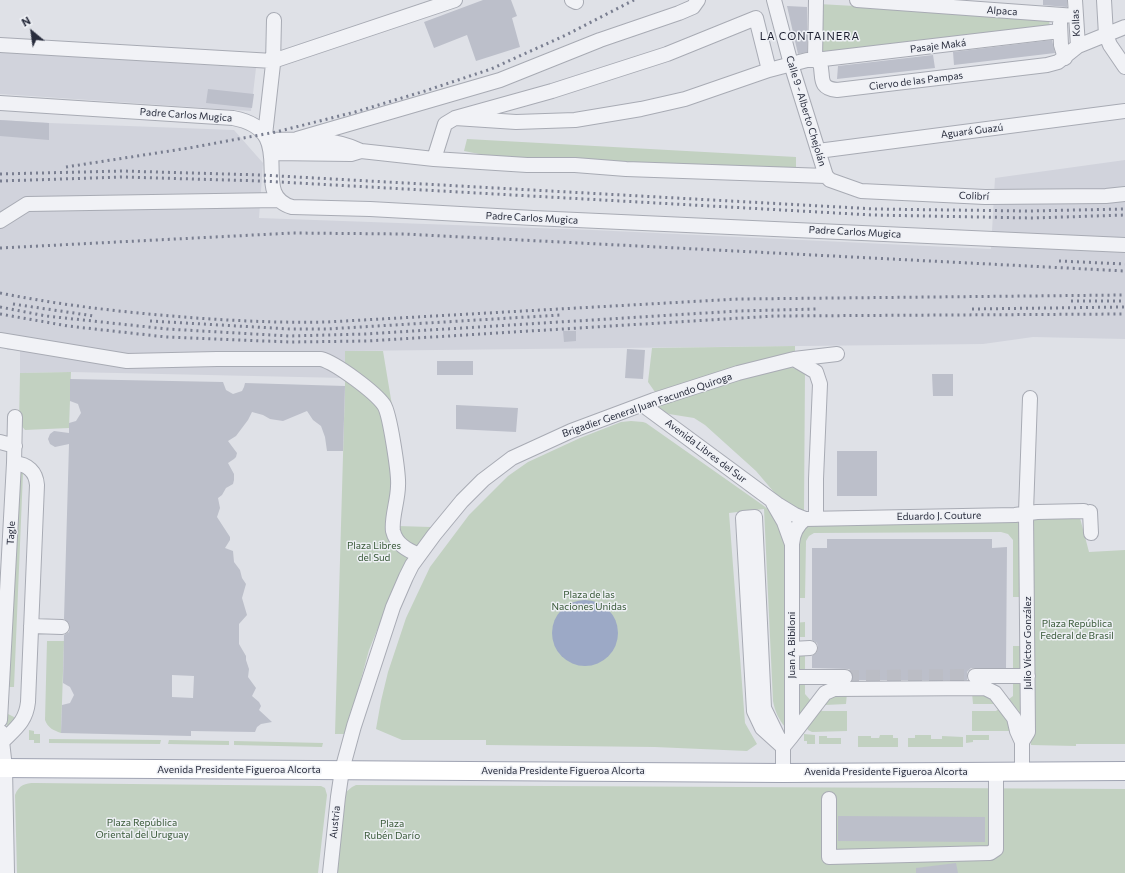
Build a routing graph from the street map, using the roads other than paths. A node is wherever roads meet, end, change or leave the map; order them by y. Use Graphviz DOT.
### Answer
graph roads {
  1 [pos="455,0"];
  2 [pos="698,0"];
  3 [pos="774,0"];
  4 [pos="816,0"];
  5 [pos="863,0"];
  6 [pos="1075,0"];
  7 [pos="1104,0"];
  8 [pos="972,4"];
  9 [pos="1059,15"];
  10 [pos="1076,16"];
  11 [pos="274,20"];
  12 [pos="1125,26"];
  13 [pos="1060,32"];
  14 [pos="1106,35"];
  15 [pos="0,45"];
  16 [pos="1078,46"];
  17 [pos="1065,58"];
  18 [pos="815,60"];
  19 [pos="273,61"];
  20 [pos="791,64"];
  21 [pos="1125,67"];
  22 [pos="769,70"];
  23 [pos="0,103"];
  24 [pos="1125,111"];
  25 [pos="455,118"];
  26 [pos="266,138"];
  27 [pos="297,139"];
  28 [pos="362,151"];
  29 [pos="818,151"];
  30 [pos="272,154"];
  31 [pos="434,159"];
  32 [pos="826,176"];
  33 [pos="1125,194"];
  34 [pos="278,200"];
  35 [pos="0,221"];
  36 [pos="1125,245"];
  37 [pos="0,340"];
  38 [pos="837,354"];
  39 [pos="794,359"];
  40 [pos="1030,398"];
  41 [pos="643,404"];
  42 [pos="15,417"];
  43 [pos="0,442"];
  44 [pos="15,446"];
  45 [pos="14,462"];
  46 [pos="769,498"];
  47 [pos="1026,512"];
  48 [pos="811,518"];
  49 [pos="1091,533"];
  50 [pos="792,544"];
  51 [pos="418,555"];
  52 [pos="31,626"];
  53 [pos="62,627"];
  54 [pos="792,644"];
  55 [pos="810,644"];
  56 [pos="975,676"];
  57 [pos="1028,676"];
  58 [pos="792,677"];
  59 [pos="845,677"];
  60 [pos="2,700"];
  61 [pos="28,702"];
  62 [pos="0,720"];
  63 [pos="0,726"];
  64 [pos="792,736"];
  65 [pos="3,741"];
  66 [pos="1022,742"];
  67 [pos="783,747"];
  68 [pos="2,768"];
  69 [pos="342,770"];
  70 [pos="1022,771"];
  71 [pos="1125,771"];
  72 [pos="996,772"];
  73 [pos="783,773"];
  74 [pos="828,799"];
  75 [pos="7,873"];
  76 [pos="330,873"];
  1 -- 19 [label="street"];
  2 -- 27 [label="street"];
  3 -- 20 [label="street, Calle 9 - Alberto Chejolán"];
  4 -- 18 [label="street"];
  5 -- 8 [label="street, Alpaca"];
  6 -- 10 [label="street, Kollas"];
  7 -- 14 [label="street"];
  8 -- 9 [label="street, Alpaca"];
  9 -- 10 [label="street, Alpaca"];
  9 -- 13 [label="street"];
  10 -- 16 [label="street, Kollas"];
  11 -- 19 [label="street"];
  12 -- 14 [label="street"];
  13 -- 17 [label="street"];
  13 -- 18 [label="street, Pasaje Maká"];
  14 -- 16 [label="street"];
  14 -- 21 [label="street"];
  15 -- 19 [label="street"];
  16 -- 17 [label="street, Ciervo de las Pampas"];
  17 -- 18 [label="street, Ciervo de las Pampas"];
  18 -- 20 [label="street"];
  19 -- 26 [label="street"];
  20 -- 22 [label="street"];
  20 -- 29 [label="street, Calle 9 - Alberto Chejolán"];
  22 -- 25 [label="street"];
  22 -- 25 [label="street"];
  23 -- 26 [label="street, Padre Carlos Mugica"];
  24 -- 29 [label="street, Aguará Guazú"];
  25 -- 31 [label="street"];
  26 -- 27 [label="street"];
  26 -- 30 [label="street"];
  27 -- 28 [label="street"];
  28 -- 30 [label="street"];
  28 -- 31 [label="street"];
  29 -- 32 [label="street, Calle 9 - Alberto Chejolán"];
  30 -- 34 [label="street"];
  31 -- 32 [label="street"];
  32 -- 33 [label="street, Colibrí"];
  34 -- 35 [label="street"];
  34 -- 36 [label="street, Padre Carlos Mugica"];
  37 -- 51 [label="street"];
  38 -- 39 [label="street, Brigadier General Juan Facundo Quiroga"];
  39 -- 41 [label="street, Brigadier General Juan Facundo Quiroga"];
  39 -- 48 [label="street"];
  40 -- 47 [label="street, Julio Víctor González"];
  41 -- 46 [label="street, Avenida Libres del Sur"];
  41 -- 51 [label="street, Brigadier General Juan Facundo Quiroga"];
  42 -- 44 [label="street, Tagle"];
  43 -- 44 [label="street"];
  44 -- 45 [label="street, Tagle"];
  45 -- 52 [label="street"];
  45 -- 60 [label="street, Tagle"];
  46 -- 48 [label="street, Avenida Libres del Sur"];
  46 -- 50 [label="street, Avenida Libres del Sur"];
  47 -- 48 [label="street, Eduardo J. Couture"];
  47 -- 49 [label="street, Eduardo J. Couture"];
  47 -- 57 [label="street, Julio Víctor González"];
  48 -- 50 [label="street, Juan A. Bibiloni"];
  50 -- 54 [label="street, Juan A. Bibiloni"];
  51 -- 69 [label="street, Brigadier General Juan Facundo Quiroga"];
  52 -- 53 [label="street"];
  52 -- 61 [label="street"];
  54 -- 55 [label="street"];
  54 -- 58 [label="street, Juan A. Bibiloni"];
  56 -- 57 [label="street"];
  57 -- 66 [label="street, Julio Víctor González"];
  58 -- 59 [label="street"];
  58 -- 64 [label="street, Juan A. Bibiloni"];
  60 -- 61 [label="street"];
  60 -- 62 [label="street, Tagle"];
  61 -- 65 [label="street"];
  63 -- 65 [label="street"];
  64 -- 66 [label="street"];
  64 -- 67 [label="street"];
  65 -- 68 [label="street"];
  66 -- 70 [label="street, Julio Víctor González"];
  67 -- 67 [label="street"];
  67 -- 73 [label="street"];
  68 -- 69 [label="main road, Avenida Presidente Figueroa Alcorta"];
  68 -- 75 [label="street"];
  69 -- 73 [label="main road, Avenida Presidente Figueroa Alcorta"];
  69 -- 76 [label="street, Austria"];
  70 -- 71 [label="main road, Avenida Presidente Figueroa Alcorta"];
  70 -- 72 [label="main road, Avenida Presidente Figueroa Alcorta"];
  72 -- 73 [label="main road, Avenida Presidente Figueroa Alcorta"];
  72 -- 74 [label="street"];
}
